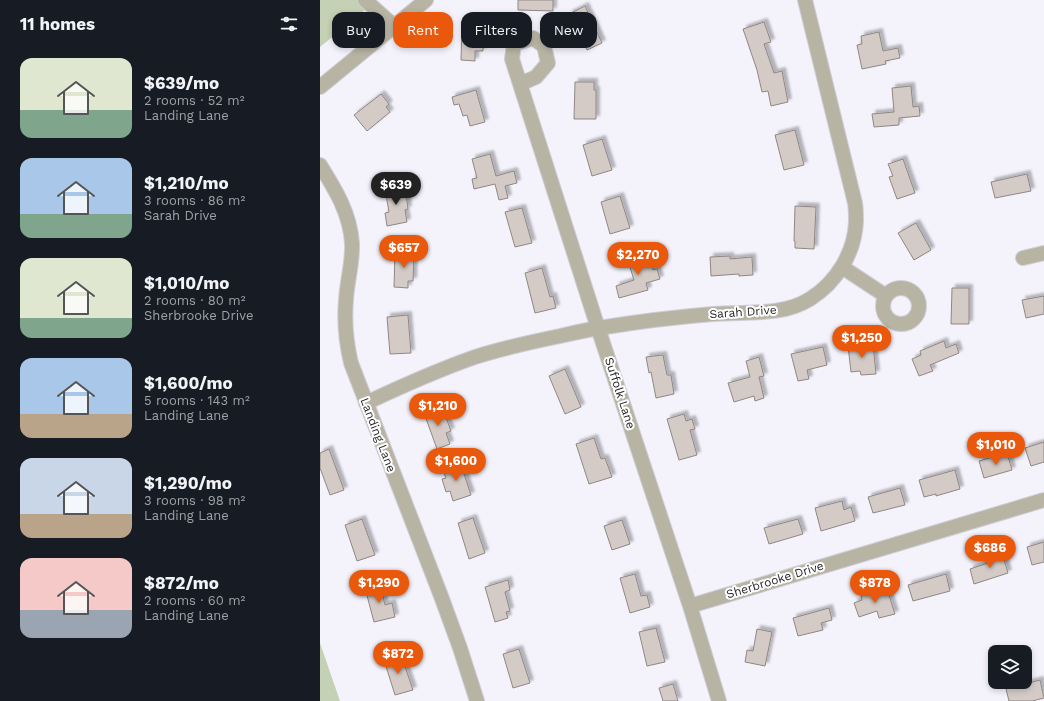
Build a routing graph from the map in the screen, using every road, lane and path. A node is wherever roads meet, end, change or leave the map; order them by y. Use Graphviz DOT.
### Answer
graph roads {
  1 [pos="365,0"];
  2 [pos="426,0"];
  3 [pos="805,0"];
  4 [pos="411,12"];
  5 [pos="393,25"];
  6 [pos="393,27"];
  7 [pos="520,84"];
  8 [pos="320,87"];
  9 [pos="320,165"];
  10 [pos="1044,252"];
  11 [pos="1023,258"];
  12 [pos="842,267"];
  13 [pos="886,296"];
  14 [pos="598,328"];
  15 [pos="366,403"];
  16 [pos="1044,500"];
  17 [pos="690,606"];
  18 [pos="476,701"];
  19 [pos="719,701"];
  1 -- 5 [label="street"];
  2 -- 4 [label="street"];
  3 -- 12 [label="street, Sarah Drive"];
  6 -- 8 [label="street"];
  7 -- 7 [label="street, Suffolk Lane"];
  7 -- 14 [label="street, Suffolk Lane"];
  9 -- 15 [label="street, Landing Lane"];
  10 -- 11 [label="street"];
  12 -- 13 [label="street"];
  12 -- 14 [label="street, Sarah Drive"];
  14 -- 15 [label="street, Sarah Drive"];
  14 -- 17 [label="street, Suffolk Lane"];
  15 -- 18 [label="street, Landing Lane"];
  16 -- 17 [label="street, Sherbrooke Drive"];
  17 -- 19 [label="street, Suffolk Lane"];
}
